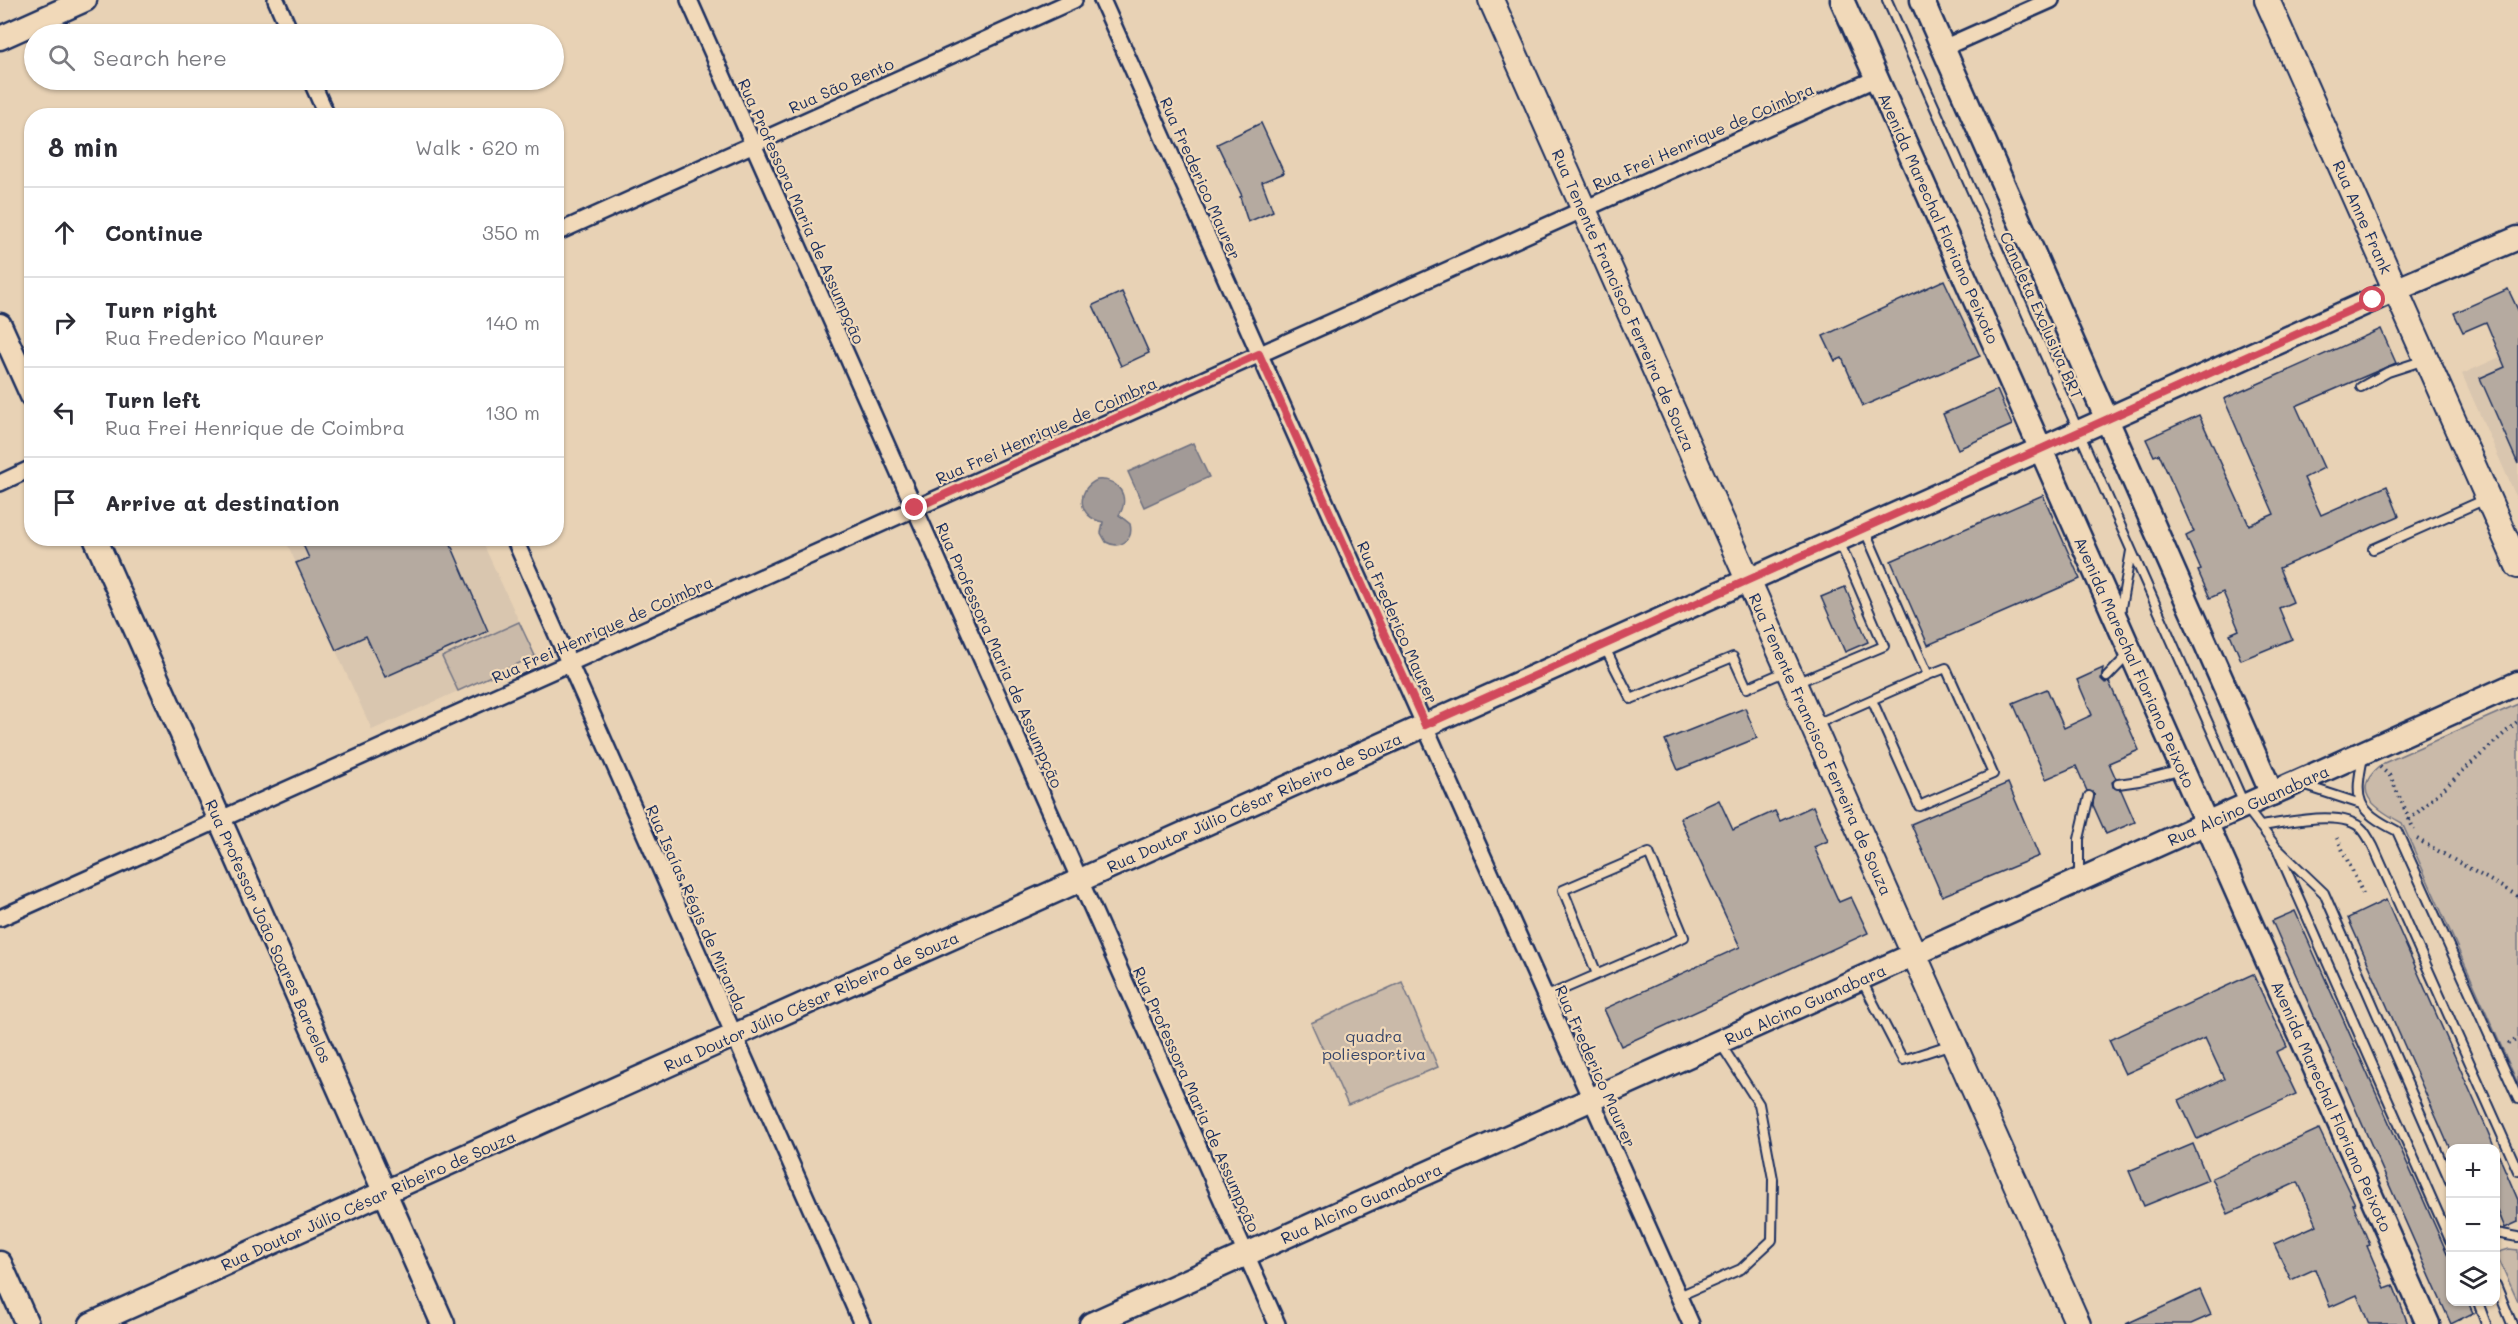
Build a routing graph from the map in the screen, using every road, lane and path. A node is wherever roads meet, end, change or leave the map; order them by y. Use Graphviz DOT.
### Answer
graph roads {
  1 [pos="85,0"];
  2 [pos="276,0"];
  3 [pos="689,0"];
  4 [pos="1074,0"];
  5 [pos="1102,0"];
  6 [pos="1491,0"];
  7 [pos="1842,0"];
  8 [pos="1887,0"];
  9 [pos="1922,0"];
  10 [pos="2051,0"];
  11 [pos="2266,0"];
  12 [pos="31,24"];
  13 [pos="287,24"];
  14 [pos="24,27"];
  15 [pos="0,38"];
  16 [pos="1943,48"];
  17 [pos="1877,78"];
  18 [pos="315,90"];
  19 [pos="323,108"];
  20 [pos="753,144"];
  21 [pos="1584,209"];
  22 [pos="564,228"];
  23 [pos="2518,238"];
  24 [pos="2395,290"];
  25 [pos="0,325"];
  26 [pos="1259,354"];
  27 [pos="2426,360"];
  28 [pos="24,378"];
  29 [pos="2361,387"];
  30 [pos="2106,419"];
  31 [pos="2079,431"];
  32 [pos="2041,449"];
  33 [pos="24,472"];
  34 [pos="0,483"];
  35 [pos="2488,498"];
  36 [pos="915,508"];
  37 [pos="1863,528"];
  38 [pos="1838,540"];
  39 [pos="99,546"];
  40 [pos="518,546"];
  41 [pos="2373,549"];
  42 [pos="2132,550"];
  43 [pos="2518,566"];
  44 [pos="1748,580"];
  45 [pos="2118,623"];
  46 [pos="1603,645"];
  47 [pos="2131,652"];
  48 [pos="569,663"];
  49 [pos="1928,675"];
  50 [pos="1792,677"];
  51 [pos="2107,677"];
  52 [pos="2518,683"];
  53 [pos="1872,700"];
  54 [pos="2518,721"];
  55 [pos="1425,725"];
  56 [pos="1813,726"];
  57 [pos="2364,753"];
  58 [pos="2183,770"];
  59 [pos="2278,780"];
  60 [pos="2118,784"];
  61 [pos="2089,796"];
  62 [pos="2361,804"];
  63 [pos="2245,806"];
  64 [pos="219,820"];
  65 [pos="2409,820"];
  66 [pos="2206,823"];
  67 [pos="2260,826"];
  68 [pos="2337,838"];
  69 [pos="2417,839"];
  70 [pos="2276,847"];
  71 [pos="1080,880"];
  72 [pos="2079,880"];
  73 [pos="2364,896"];
  74 [pos="2518,896"];
  75 [pos="0,918"];
  76 [pos="1914,954"];
  77 [pos="1597,974"];
  78 [pos="1861,978"];
  79 [pos="1545,997"];
  80 [pos="734,1035"];
  81 [pos="2518,1039"];
  82 [pos="1719,1042"];
  83 [pos="1954,1043"];
  84 [pos="2508,1044"];
  85 [pos="1591,1099"];
  86 [pos="2518,1100"];
  87 [pos="2446,1170"];
  88 [pos="2518,1170"];
  89 [pos="385,1192"];
  90 [pos="2446,1229"];
  91 [pos="2500,1234"];
  92 [pos="2518,1237"];
  93 [pos="1246,1254"];
  94 [pos="0,1263"];
  95 [pos="2500,1295"];
  96 [pos="1679,1296"];
  97 [pos="2479,1306"];
  98 [pos="27,1324"];
  99 [pos="91,1324"];
  100 [pos="443,1324"];
  101 [pos="862,1324"];
  102 [pos="1091,1324"];
  103 [pos="1277,1324"];
  104 [pos="1691,1324"];
  105 [pos="2078,1324"];
  106 [pos="2428,1324"];
  107 [pos="2486,1324"];
  108 [pos="2512,1324"];
  1 -- 12 [label="main road"];
  2 -- 13 [label="street"];
  3 -- 20 [label="street, Rua Professora Maria de Assumpção"];
  4 -- 20 [label="street, Rua São Bento"];
  5 -- 26 [label="street, Rua Frederico Maurer"];
  6 -- 21 [label="main road, Rua Tenente Francisco Ferreira de Souza"];
  7 -- 17 [label="main road, Avenida Marechal Floriano Peixoto"];
  8 -- 31 [label="lane, Canaleta Exclusiva BRT"];
  9 -- 16 [label="main road"];
  10 -- 16 [label="street"];
  11 -- 24 [label="main road, Rua Anne Frank"];
  14 -- 15 [label="main road"];
  16 -- 30 [label="main road"];
  17 -- 21 [label="street, Rua Frei Henrique de Coimbra"];
  17 -- 32 [label="main road, Avenida Marechal Floriano Peixoto"];
  18 -- 19 [label="street"];
  20 -- 22 [label="street, Rua São Bento"];
  20 -- 36 [label="street, Rua Professora Maria de Assumpção"];
  21 -- 26 [label="street, Rua Frei Henrique de Coimbra"];
  21 -- 44 [label="main road, Rua Tenente Francisco Ferreira de Souza"];
  23 -- 24 [label="main road, Rua Doutor Júlio César Ribeiro de Souza"];
  24 -- 27 [label="main road, Rua Anne Frank"];
  24 -- 30 [label="main road, Rua Doutor Júlio César Ribeiro de Souza"];
  25 -- 28 [label="main road"];
  26 -- 36 [label="street, Rua Frei Henrique de Coimbra"];
  26 -- 55 [label="street, Rua Frederico Maurer"];
  27 -- 29 [label="lane"];
  27 -- 35 [label="main road, Rua Anne Frank"];
  30 -- 31 [label="main road, Rua Doutor Júlio César Ribeiro de Souza"];
  30 -- 59 [label="main road"];
  31 -- 32 [label="main road, Rua Doutor Júlio César Ribeiro de Souza"];
  31 -- 42 [label="lane, Canaleta Exclusiva BRT"];
  32 -- 37 [label="main road, Rua Doutor Júlio César Ribeiro de Souza"];
  32 -- 45 [label="main road, Avenida Marechal Floriano Peixoto"];
  33 -- 34 [label="street"];
  35 -- 41 [label="lane"];
  35 -- 43 [label="main road, Rua Anne Frank"];
  36 -- 48 [label="street, Rua Frei Henrique de Coimbra"];
  36 -- 71 [label="street, Rua Professora Maria de Assumpção"];
  37 -- 38 [label="main road, Rua Doutor Júlio César Ribeiro de Souza"];
  37 -- 49 [label="lane"];
  38 -- 44 [label="main road, Rua Doutor Júlio César Ribeiro de Souza"];
  38 -- 50 [label="lane"];
  39 -- 64 [label="main road, Rua Professor João Soares Barcelos"];
  40 -- 48 [label="street, Rua Isaías Régis de Miranda"];
  42 -- 45 [label="lane"];
  42 -- 63 [label="lane, Canaleta Exclusiva BRT"];
  44 -- 46 [label="main road, Rua Doutor Júlio César Ribeiro de Souza"];
  44 -- 50 [label="main road, Rua Tenente Francisco Ferreira de Souza"];
  45 -- 47 [label="main road, Avenida Marechal Floriano Peixoto"];
  46 -- 50 [label="lane"];
  46 -- 55 [label="main road, Rua Doutor Júlio César Ribeiro de Souza"];
  47 -- 51 [label="lane"];
  47 -- 58 [label="main road, Avenida Marechal Floriano Peixoto"];
  48 -- 64 [label="street, Rua Frei Henrique de Coimbra"];
  48 -- 80 [label="street, Rua Isaías Régis de Miranda"];
  49 -- 53 [label="lane"];
  49 -- 53 [label="lane"];
  50 -- 56 [label="main road, Rua Tenente Francisco Ferreira de Souza"];
  52 -- 57 [label="main road, Rua Alcino Guanabara"];
  53 -- 56 [label="lane"];
  54 -- 65 [label="path"];
  55 -- 71 [label="main road, Rua Doutor Júlio César Ribeiro de Souza"];
  55 -- 79 [label="street, Rua Frederico Maurer"];
  56 -- 76 [label="main road, Rua Tenente Francisco Ferreira de Souza"];
  57 -- 59 [label="main road, Rua Alcino Guanabara"];
  57 -- 62 [label="lane"];
  58 -- 60 [label="lane"];
  58 -- 66 [label="main road, Avenida Marechal Floriano Peixoto"];
  59 -- 62 [label="lane"];
  59 -- 63 [label="main road, Rua Alcino Guanabara"];
  61 -- 72 [label="lane"];
  62 -- 86 [label="lane"];
  63 -- 66 [label="main road, Rua Alcino Guanabara"];
  63 -- 67 [label="lane, Canaleta Exclusiva BRT"];
  64 -- 75 [label="street, Rua Frei Henrique de Coimbra"];
  64 -- 89 [label="main road, Rua Professor João Soares Barcelos"];
  66 -- 72 [label="main road, Rua Alcino Guanabara"];
  66 -- 106 [label="main road, Avenida Marechal Floriano Peixoto"];
  67 -- 70 [label="lane, Canaleta Exclusiva BRT"];
  67 -- 88 [label="lane"];
  68 -- 73 [label="path"];
  69 -- 74 [label="path"];
  70 -- 87 [label="lane"];
  70 -- 90 [label="lane"];
  71 -- 80 [label="main road, Rua Doutor Júlio César Ribeiro de Souza"];
  71 -- 93 [label="street, Rua Professora Maria de Assumpção"];
  72 -- 76 [label="main road, Rua Alcino Guanabara"];
  76 -- 78 [label="main road, Rua Alcino Guanabara"];
  76 -- 83 [label="main road, Rua Tenente Francisco Ferreira de Souza"];
  77 -- 77 [label="lane"];
  77 -- 79 [label="lane"];
  78 -- 82 [label="main road, Rua Alcino Guanabara"];
  78 -- 83 [label="lane"];
  79 -- 85 [label="street, Rua Frederico Maurer"];
  80 -- 89 [label="main road, Rua Doutor Júlio César Ribeiro de Souza"];
  80 -- 101 [label="street, Rua Isaías Régis de Miranda"];
  81 -- 84 [label="path"];
  82 -- 85 [label="main road, Rua Alcino Guanabara"];
  82 -- 96 [label="lane"];
  83 -- 105 [label="main road, Rua Tenente Francisco Ferreira de Souza"];
  85 -- 93 [label="main road, Rua Alcino Guanabara"];
  85 -- 96 [label="street, Rua Frederico Maurer"];
  89 -- 99 [label="main road, Rua Doutor Júlio César Ribeiro de Souza"];
  89 -- 100 [label="main road, Rua Professor João Soares Barcelos"];
  91 -- 92 [label="lane"];
  93 -- 102 [label="main road, Rua Alcino Guanabara"];
  93 -- 103 [label="street, Rua Professora Maria de Assumpção"];
  94 -- 98 [label="main road"];
  95 -- 108 [label="lane"];
  96 -- 104 [label="street, Rua Frederico Maurer"];
  97 -- 107 [label="lane"];
}
